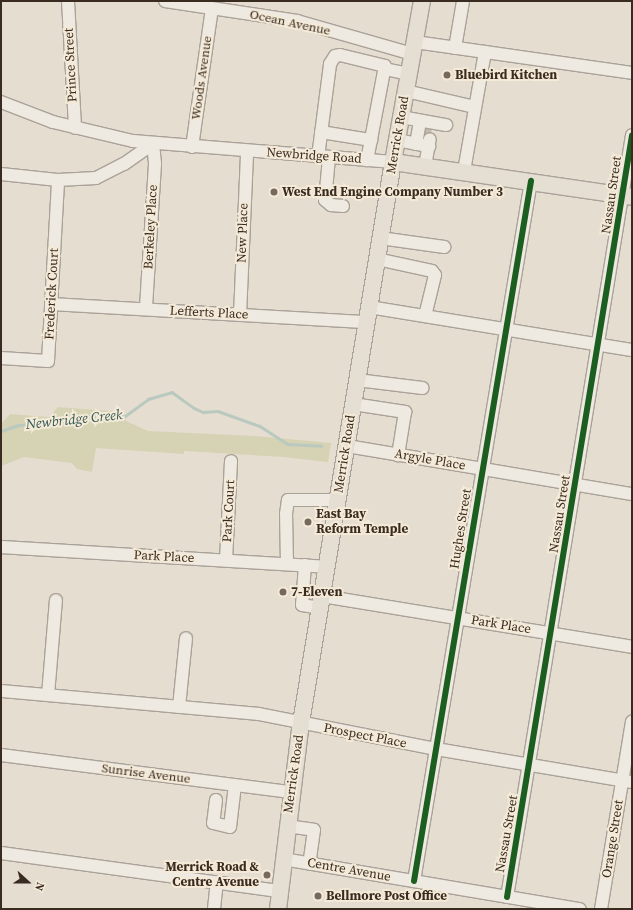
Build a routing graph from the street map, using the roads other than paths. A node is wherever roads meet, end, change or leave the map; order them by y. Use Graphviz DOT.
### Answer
graph roads {
  1 [pos="68,1"];
  2 [pos="165,1"];
  3 [pos="422,1"];
  4 [pos="462,1"];
  5 [pos="212,8"];
  6 [pos="414,48"];
  7 [pos="455,48"];
  8 [pos="485,52"];
  9 [pos="385,69"];
  10 [pos="632,73"];
  11 [pos="409,74"];
  12 [pos="406,91"];
  13 [pos="1,102"];
  14 [pos="475,107"];
  15 [pos="401,117"];
  16 [pos="446,125"];
  17 [pos="75,128"];
  18 [pos="321,132"];
  19 [pos="426,133"];
  20 [pos="632,135"];
  21 [pos="371,140"];
  22 [pos="397,140"];
  23 [pos="153,144"];
  24 [pos="192,147"];
  25 [pos="247,152"];
  26 [pos="324,158"];
  27 [pos="367,160"];
  28 [pos="393,162"];
  29 [pos="425,166"];
  30 [pos="464,171"];
  31 [pos="1,174"];
  32 [pos="58,180"];
  33 [pos="530,181"];
  34 [pos="628,196"];
  35 [pos="343,206"];
  36 [pos="380,238"];
  37 [pos="444,247"];
  38 [pos="377,259"];
  39 [pos="51,304"];
  40 [pos="146,309"];
  41 [pos="368,314"];
  42 [pos="240,315"];
  43 [pos="425,316"];
  44 [pos="505,329"];
  45 [pos="598,344"];
  46 [pos="632,350"];
  47 [pos="1,358"];
  48 [pos="357,380"];
  49 [pos="423,388"];
  50 [pos="353,404"];
  51 [pos="346,446"];
  52 [pos="398,455"];
  53 [pos="231,461"];
  54 [pos="483,469"];
  55 [pos="576,484"];
  56 [pos="632,494"];
  57 [pos="338,500"];
  58 [pos="1,547"];
  59 [pos="226,560"];
  60 [pos="287,564"];
  61 [pos="305,565"];
  62 [pos="327,567"];
  63 [pos="303,586"];
  64 [pos="322,598"];
  65 [pos="56,600"];
  66 [pos="458,618"];
  67 [pos="551,634"];
  68 [pos="186,638"];
  69 [pos="632,647"];
  70 [pos="1,691"];
  71 [pos="48,695"];
  72 [pos="179,707"];
  73 [pos="632,722"];
  74 [pos="301,724"];
  75 [pos="436,749"];
  76 [pos="1,755"];
  77 [pos="529,764"];
  78 [pos="627,781"];
  79 [pos="235,785"];
  80 [pos="291,792"];
  81 [pos="216,800"];
  82 [pos="287,826"];
  83 [pos="1,852"];
  84 [pos="283,859"];
  85 [pos="309,864"];
  86 [pos="414,881"];
  87 [pos="217,882"];
  88 [pos="280,891"];
  89 [pos="507,897"];
  90 [pos="214,909"];
  91 [pos="278,909"];
  92 [pos="580,909"];
  93 [pos="601,909"];
  1 -- 17 [label="street, Prince Street"];
  2 -- 5 [label="street, Ocean Avenue"];
  3 -- 6 [label="main road, Merrick Road"];
  4 -- 7 [label="street"];
  5 -- 6 [label="street, Ocean Avenue"];
  5 -- 24 [label="street, Woods Avenue"];
  6 -- 7 [label="street, Ocean Avenue"];
  6 -- 11 [label="main road, Merrick Road"];
  7 -- 8 [label="street, Ocean Avenue"];
  8 -- 10 [label="street, Ocean Avenue"];
  8 -- 14 [label="street"];
  9 -- 11 [label="street"];
  9 -- 18 [label="street"];
  9 -- 21 [label="street"];
  11 -- 12 [label="main road, Merrick Road"];
  12 -- 14 [label="street"];
  12 -- 15 [label="main road, Merrick Road"];
  13 -- 17 [label="street, Newbridge Road"];
  14 -- 30 [label="street"];
  15 -- 19 [label="street"];
  15 -- 22 [label="main road, Merrick Road"];
  16 -- 19 [label="street"];
  17 -- 23 [label="street, Newbridge Road"];
  18 -- 21 [label="street"];
  18 -- 26 [label="street"];
  19 -- 22 [label="street"];
  19 -- 29 [label="street"];
  20 -- 34 [label="street, Nassau Street"];
  21 -- 27 [label="street"];
  22 -- 28 [label="main road, Merrick Road"];
  23 -- 24 [label="street, Newbridge Road"];
  23 -- 32 [label="street"];
  23 -- 40 [label="street, Berkeley Place"];
  24 -- 25 [label="street, Newbridge Road"];
  25 -- 26 [label="street, Newbridge Road"];
  25 -- 42 [label="street, New Place"];
  26 -- 27 [label="street, Newbridge Road"];
  26 -- 35 [label="street"];
  27 -- 28 [label="street, Newbridge Road"];
  28 -- 29 [label="main road, Newbridge Road"];
  28 -- 36 [label="main road, Merrick Road"];
  29 -- 30 [label="main road, Newbridge Road"];
  30 -- 33 [label="main road, Newbridge Road"];
  31 -- 32 [label="street"];
  32 -- 39 [label="street, Frederick Court"];
  33 -- 34 [label="main road, Newbridge Road"];
  33 -- 44 [label="street, Hughes Street"];
  34 -- 45 [label="street, Nassau Street"];
  36 -- 37 [label="street"];
  36 -- 38 [label="main road, Merrick Road"];
  38 -- 41 [label="main road, Merrick Road"];
  38 -- 43 [label="street"];
  39 -- 40 [label="street, Lefferts Place"];
  39 -- 47 [label="street, Frederick Court"];
  40 -- 42 [label="street, Lefferts Place"];
  41 -- 42 [label="street, Lefferts Place"];
  41 -- 43 [label="street, Lefferts Place"];
  41 -- 48 [label="main road, Merrick Road"];
  43 -- 44 [label="street, Lefferts Place"];
  44 -- 45 [label="street, Lefferts Place"];
  44 -- 54 [label="street, Hughes Street"];
  45 -- 46 [label="street, Lefferts Place"];
  45 -- 55 [label="street, Nassau Street"];
  48 -- 49 [label="street"];
  48 -- 50 [label="main road, Merrick Road"];
  50 -- 51 [label="main road, Merrick Road"];
  50 -- 52 [label="street"];
  51 -- 52 [label="street, Argyle Place"];
  51 -- 57 [label="main road, Merrick Road"];
  52 -- 54 [label="street, Argyle Place"];
  53 -- 59 [label="street, Park Court"];
  54 -- 55 [label="street, Argyle Place"];
  54 -- 66 [label="street, Hughes Street"];
  55 -- 56 [label="street, Argyle Place"];
  55 -- 67 [label="street, Nassau Street"];
  57 -- 60 [label="street"];
  57 -- 62 [label="main road, Merrick Road"];
  58 -- 59 [label="street, Park Place"];
  59 -- 60 [label="street, Park Place"];
  60 -- 61 [label="street, Park Place"];
  61 -- 62 [label="street, Park Place"];
  61 -- 63 [label="street"];
  62 -- 64 [label="main road, Merrick Road"];
  63 -- 64 [label="street"];
  63 -- 64 [label="street"];
  64 -- 66 [label="street, Park Place"];
  64 -- 74 [label="main road, Merrick Road"];
  65 -- 71 [label="street"];
  66 -- 67 [label="street, Park Place"];
  66 -- 75 [label="street, Hughes Street"];
  67 -- 69 [label="street, Park Place"];
  67 -- 77 [label="street, Nassau Street"];
  68 -- 72 [label="street"];
  70 -- 71 [label="street, Prospect Place"];
  71 -- 72 [label="street, Prospect Place"];
  72 -- 74 [label="street, Prospect Place"];
  73 -- 78 [label="street, Orange Street"];
  74 -- 75 [label="street, Prospect Place"];
  74 -- 80 [label="main road, Merrick Road"];
  75 -- 77 [label="street, Prospect Place"];
  75 -- 86 [label="street, Hughes Street"];
  76 -- 79 [label="street, Sunrise Avenue"];
  77 -- 78 [label="street, Prospect Place"];
  77 -- 89 [label="street, Nassau Street"];
  78 -- 93 [label="street, Orange Street"];
  79 -- 80 [label="street, Sunrise Avenue"];
  79 -- 81 [label="street"];
  80 -- 82 [label="main road, Merrick Road"];
  82 -- 84 [label="main road, Merrick Road"];
  82 -- 85 [label="street"];
  83 -- 87 [label="street"];
  84 -- 85 [label="street, Centre Avenue"];
  84 -- 88 [label="main road, Merrick Road"];
  85 -- 86 [label="street, Centre Avenue"];
  86 -- 89 [label="street, Centre Avenue"];
  87 -- 88 [label="street"];
  87 -- 90 [label="street"];
  88 -- 91 [label="main road, Merrick Road"];
  89 -- 92 [label="street, Centre Avenue"];
}
